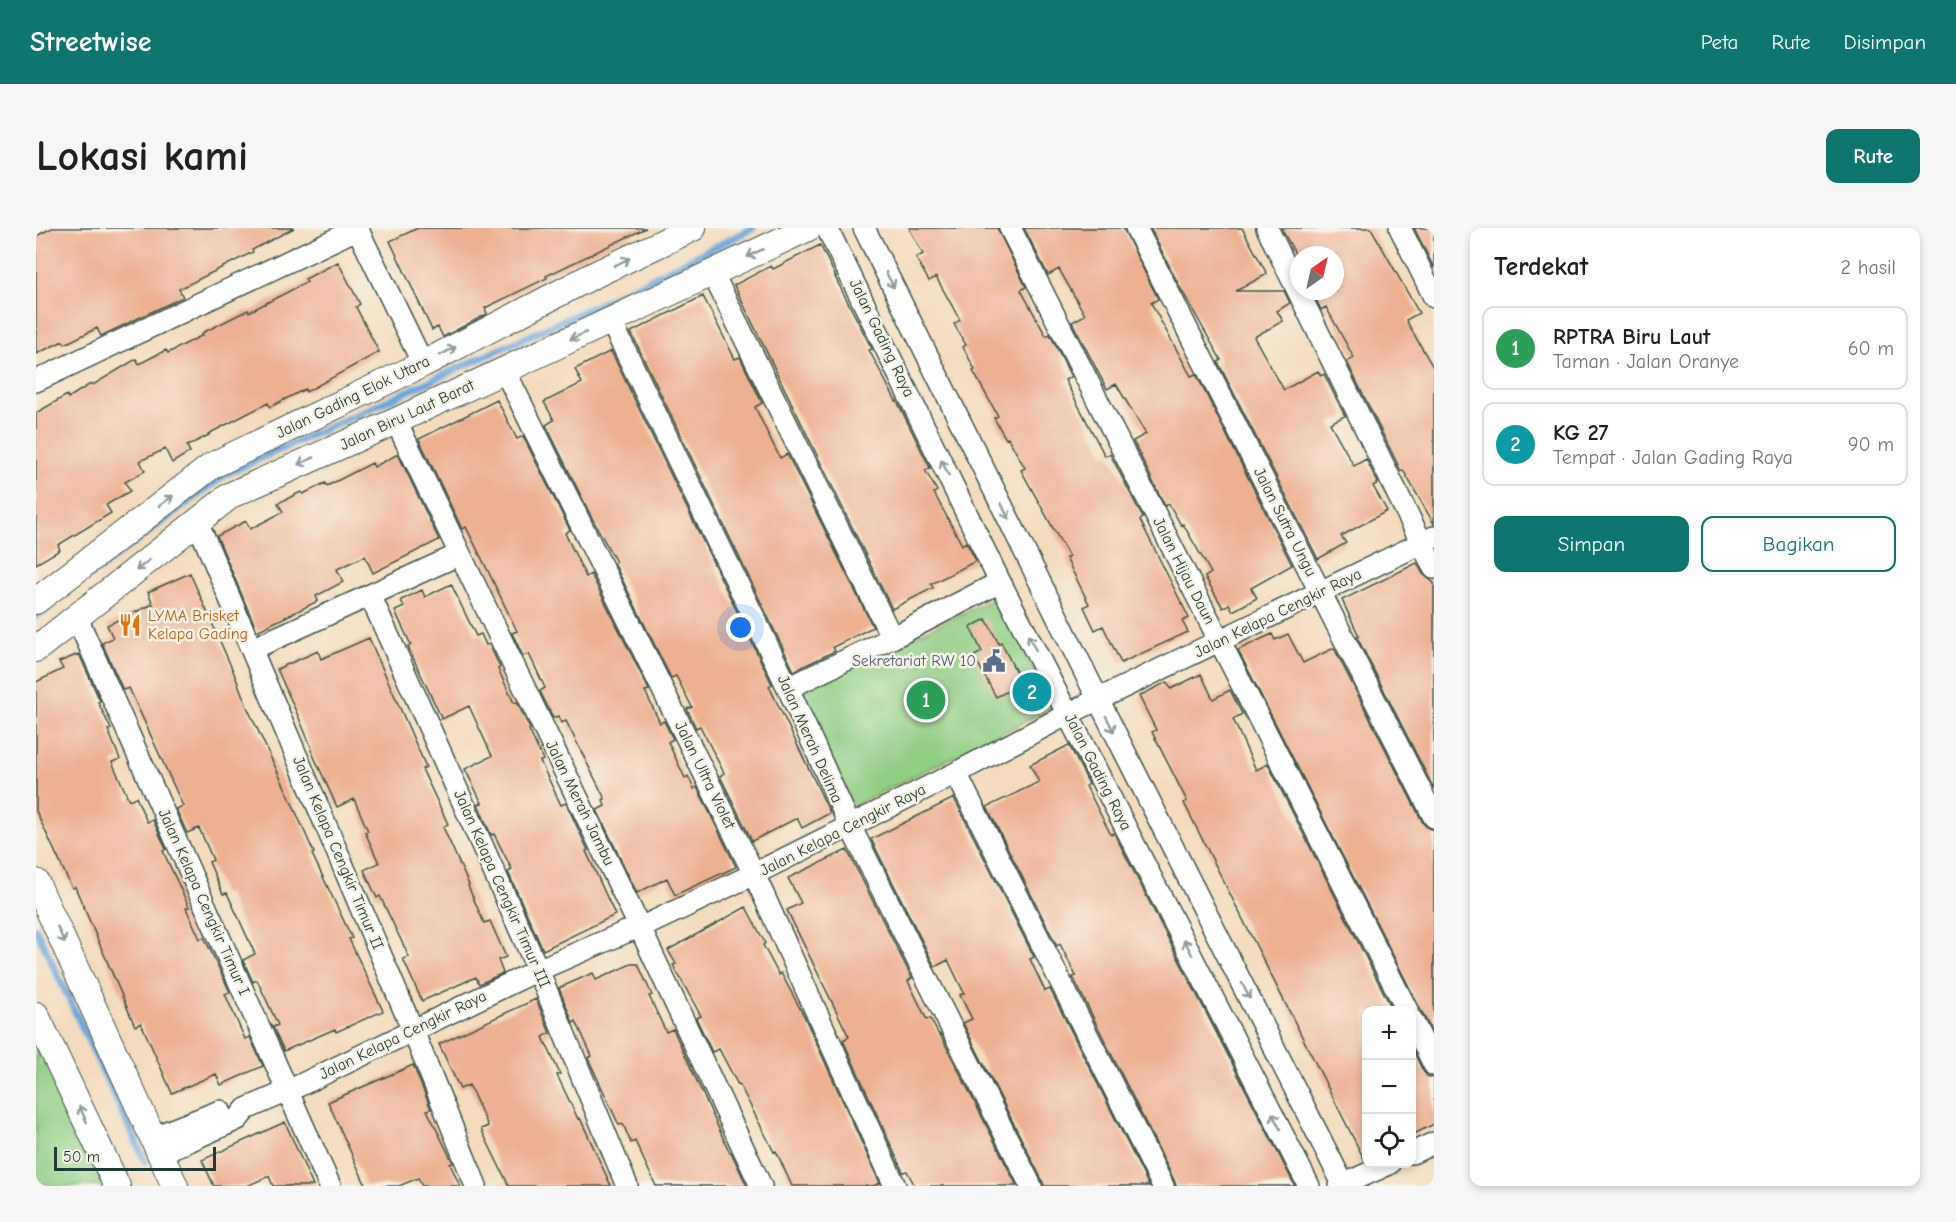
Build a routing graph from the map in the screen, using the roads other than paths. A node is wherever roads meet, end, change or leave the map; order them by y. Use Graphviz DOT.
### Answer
graph roads {
  1 [pos="357,228"];
  2 [pos="693,228"];
  3 [pos="808,228"];
  4 [pos="827,228"];
  5 [pos="864,228"];
  6 [pos="1010,228"];
  7 [pos="1136,228"];
  8 [pos="1267,228"];
  9 [pos="1400,228"];
  10 [pos="712,272"];
  11 [pos="1434,297"];
  12 [pos="611,321"];
  13 [pos="423,364"];
  14 [pos="504,369"];
  15 [pos="36,381"];
  16 [pos="943,386"];
  17 [pos="913,401"];
  18 [pos="396,421"];
  19 [pos="197,521"];
  20 [pos="1428,540"];
  21 [pos="460,554"];
  22 [pos="1434,568"];
  23 [pos="1000,582"];
  24 [pos="1320,592"];
  25 [pos="370,595"];
  26 [pos="36,601"];
  27 [pos="77,618"];
  28 [pos="892,638"];
  29 [pos="1220,641"];
  30 [pos="36,649"];
  31 [pos="252,649"];
  32 [pos="788,687"];
  33 [pos="1098,699"];
  34 [pos="1068,714"];
  35 [pos="956,773"];
  36 [pos="1434,817"];
  37 [pos="850,826"];
  38 [pos="754,874"];
  39 [pos="36,882"];
  40 [pos="640,928"];
  41 [pos="538,970"];
  42 [pos="1404,1006"];
  43 [pos="36,1015"];
  44 [pos="1416,1028"];
  45 [pos="413,1031"];
  46 [pos="1434,1065"];
  47 [pos="288,1091"];
  48 [pos="1434,1143"];
  49 [pos="158,1145"];
  50 [pos="1416,1152"];
  51 [pos="1330,1159"];
  52 [pos="1380,1168"];
  53 [pos="1306,1180"];
  54 [pos="1342,1184"];
  55 [pos="117,1186"];
  56 [pos="175,1186"];
  57 [pos="330,1186"];
  58 [pos="476,1186"];
  59 [pos="627,1186"];
  60 [pos="761,1186"];
  61 [pos="895,1186"];
  62 [pos="1030,1186"];
  63 [pos="1163,1186"];
  1 -- 13 [label="street"];
  1 -- 15 [label="street"];
  13 -- 2 [label="street, Jalan Gading Elok Utara, one-way"];
  3 -- 10 [label="street, Jalan Biru Laut Barat, one-way"];
  4 -- 17 [label="street, Jalan Gading Raya"];
  5 -- 16 [label="street, Jalan Gading Raya, one-way"];
  6 -- 29 [label="street, Jalan Hijau Daun"];
  7 -- 24 [label="street, Jalan Sutra Ungu"];
  8 -- 20 [label="street"];
  9 -- 11 [label="street"];
  10 -- 12 [label="street, Jalan Biru Laut Barat"];
  10 -- 28 [label="street"];
  12 -- 14 [label="street, Jalan Biru Laut Barat, one-way"];
  12 -- 32 [label="street, Jalan Merah Delima"];
  26 -- 13 [label="street, Jalan Gading Elok Utara, one-way"];
  14 -- 18 [label="street, Jalan Biru Laut Barat"];
  14 -- 38 [label="street, Jalan Ultra Violet"];
  16 -- 17 [label="street"];
  16 -- 33 [label="street, Jalan Gading Raya, one-way"];
  23 -- 17 [label="street, Jalan Gading Raya, one-way"];
  18 -- 19 [label="street, Jalan Biru Laut Barat, one-way"];
  18 -- 21 [label="street, Jalan Merah Jambu"];
  19 -- 27 [label="street, Jalan Biru Laut Barat, one-way"];
  19 -- 31 [label="street, Jalan Kelapa Cengkir Timur II"];
  20 -- 22 [label="street"];
  20 -- 24 [label="street, Jalan Kelapa Cengkir Raya"];
  21 -- 25 [label="street"];
  21 -- 40 [label="street, Jalan Merah Jambu"];
  23 -- 28 [label="street"];
  34 -- 23 [label="street, Jalan Gading Raya, one-way"];
  24 -- 29 [label="street, Jalan Kelapa Cengkir Raya"];
  24 -- 36 [label="street, Jalan Sutra Ungu"];
  25 -- 31 [label="street"];
  25 -- 41 [label="street, Jalan Kelapa Cengkir Timur III"];
  27 -- 30 [label="street, Jalan Biru Laut Barat"];
  27 -- 47 [label="street, Jalan Kelapa Cengkir Timur I"];
  28 -- 32 [label="street"];
  29 -- 33 [label="street, Jalan Kelapa Cengkir Raya"];
  29 -- 42 [label="street, Jalan Hijau Daun"];
  31 -- 45 [label="street, Jalan Kelapa Cengkir Timur II"];
  32 -- 37 [label="street, Jalan Merah Delima"];
  33 -- 34 [label="street, Jalan Kelapa Cengkir Raya"];
  33 -- 51 [label="street, Jalan Gading Raya, one-way"];
  34 -- 35 [label="street, Jalan Kelapa Cengkir Raya"];
  53 -- 34 [label="street, Jalan Gading Raya, one-way"];
  35 -- 37 [label="street, Jalan Kelapa Cengkir Raya"];
  35 -- 63 [label="street"];
  37 -- 38 [label="street, Jalan Kelapa Cengkir Raya"];
  37 -- 62 [label="street, Jalan Merah Delima"];
  38 -- 40 [label="street, Jalan Kelapa Cengkir Raya"];
  38 -- 61 [label="street, Jalan Ultra Violet"];
  39 -- 49 [label="street, one-way"];
  40 -- 41 [label="street, Jalan Kelapa Cengkir Raya"];
  40 -- 60 [label="street, Jalan Merah Jambu"];
  41 -- 45 [label="street, Jalan Kelapa Cengkir Raya"];
  41 -- 59 [label="street, Jalan Kelapa Cengkir Timur III"];
  55 -- 43 [label="street, one-way"];
  44 -- 46 [label="street"];
  45 -- 47 [label="street, Jalan Kelapa Cengkir Raya"];
  45 -- 58 [label="street, Jalan Kelapa Cengkir Timur II"];
  47 -- 49 [label="street, Jalan Kelapa Cengkir Raya"];
  47 -- 57 [label="street, Jalan Kelapa Cengkir Timur I"];
  48 -- 50 [label="street"];
  49 -- 56 [label="street"];
  51 -- 53 [label="street"];
  51 -- 54 [label="street, Jalan Gading Raya"];
  52 -- 54 [label="street"];
}
